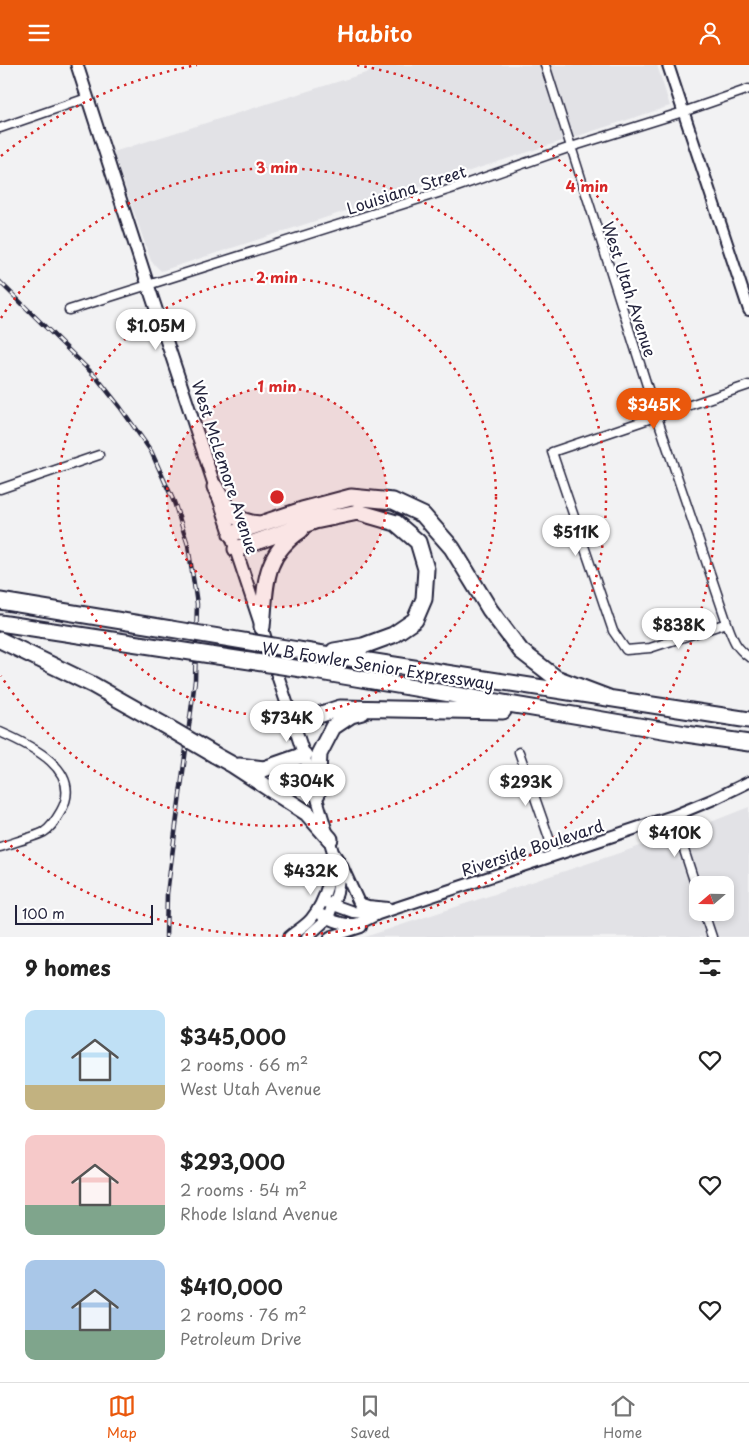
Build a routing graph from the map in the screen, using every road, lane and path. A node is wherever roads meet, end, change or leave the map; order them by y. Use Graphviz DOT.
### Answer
graph roads {
  1 [pos="77,65"];
  2 [pos="545,65"];
  3 [pos="668,65"];
  4 [pos="749,89"];
  5 [pos="87,98"];
  6 [pos="684,112"];
  7 [pos="0,128"];
  8 [pos="571,147"];
  9 [pos="148,285"];
  10 [pos="70,309"];
  11 [pos="749,310"];
  12 [pos="749,385"];
  13 [pos="657,417"];
  14 [pos="99,455"];
  15 [pos="215,487"];
  16 [pos="0,489"];
  17 [pos="315,521"];
  18 [pos="261,524"];
  19 [pos="231,534"];
  20 [pos="236,549"];
  21 [pos="0,601"];
  22 [pos="0,623"];
  23 [pos="727,623"];
  24 [pos="262,627"];
  25 [pos="0,640"];
  26 [pos="321,653"];
  27 [pos="749,657"];
  28 [pos="608,699"];
  29 [pos="375,708"];
  30 [pos="553,711"];
  31 [pos="749,719"];
  32 [pos="294,723"];
  33 [pos="0,731"];
  34 [pos="749,743"];
  35 [pos="519,751"];
  36 [pos="304,755"];
  37 [pos="233,765"];
  38 [pos="749,782"];
  39 [pos="317,794"];
  40 [pos="673,816"];
  41 [pos="0,847"];
  42 [pos="334,851"];
  43 [pos="555,855"];
  44 [pos="692,876"];
  45 [pos="322,901"];
  46 [pos="333,906"];
  47 [pos="394,909"];
  48 [pos="316,912"];
  49 [pos="378,914"];
  50 [pos="328,918"];
  51 [pos="707,921"];
  52 [pos="289,937"];
  53 [pos="307,937"];
  54 [pos="330,937"];
  55 [pos="712,937"];
  1 -- 5 [label="main road, West McLemore Avenue"];
  2 -- 8 [label="street, West Utah Avenue"];
  3 -- 6 [label="street"];
  4 -- 6 [label="street, Louisiana Street"];
  5 -- 7 [label="street"];
  5 -- 9 [label="main road, West McLemore Avenue"];
  6 -- 8 [label="street, Louisiana Street"];
  6 -- 11 [label="street"];
  8 -- 9 [label="street, Louisiana Street"];
  8 -- 13 [label="street, West Utah Avenue"];
  9 -- 10 [label="street, Louisiana Street"];
  9 -- 15 [label="main road, West McLemore Avenue"];
  12 -- 13 [label="street"];
  13 -- 23 [label="street, West Utah Avenue"];
  13 -- 23 [label="street"];
  14 -- 16 [label="street"];
  15 -- 18 [label="highway"];
  15 -- 19 [label="main road, West McLemore Avenue"];
  17 -- 20 [label="highway"];
  17 -- 24 [label="highway"];
  17 -- 26 [label="highway"];
  18 -- 19 [label="highway"];
  18 -- 28 [label="highway"];
  19 -- 20 [label="main road, West McLemore Avenue"];
  20 -- 24 [label="main road, West McLemore Avenue"];
  21 -- 26 [label="highway, W B Fowler Senior Expressway, bridge"];
  22 -- 30 [label="highway, W B Fowler Senior Expressway, bridge"];
  23 -- 27 [label="street, West Utah Avenue"];
  24 -- 32 [label="main road, West McLemore Avenue"];
  25 -- 37 [label="highway, bridge"];
  26 -- 28 [label="highway, W B Fowler Senior Expressway"];
  28 -- 31 [label="highway, W B Fowler Senior Expressway"];
  29 -- 30 [label="highway"];
  29 -- 32 [label="highway"];
  29 -- 39 [label="highway"];
  30 -- 34 [label="highway, W B Fowler Senior Expressway"];
  32 -- 36 [label="main road, West McLemore Avenue"];
  33 -- 41 [label="street"];
  35 -- 43 [label="street"];
  36 -- 37 [label="highway"];
  36 -- 39 [label="street, West McLemore Avenue"];
  37 -- 42 [label="highway"];
  38 -- 40 [label="street, Riverside Boulevard"];
  39 -- 42 [label="street, West McLemore Avenue"];
  40 -- 43 [label="street, Riverside Boulevard"];
  40 -- 44 [label="street"];
  42 -- 45 [label="street, West McLemore Avenue"];
  42 -- 46 [label="street, West McLemore Avenue"];
  42 -- 47 [label="street"];
  43 -- 47 [label="street, Riverside Boulevard"];
  45 -- 46 [label="street, Riverside Boulevard"];
  45 -- 48 [label="street, West McLemore Avenue"];
  46 -- 49 [label="street, Riverside Boulevard"];
  46 -- 50 [label="street, West McLemore Avenue"];
  47 -- 49 [label="street, Riverside Boulevard"];
  47 -- 54 [label="street"];
  48 -- 50 [label="street, Riverside Boulevard"];
  48 -- 52 [label="street, West McLemore Avenue"];
  49 -- 50 [label="street, Riverside Boulevard"];
  50 -- 53 [label="street"];
  51 -- 55 [label="street"];
}
